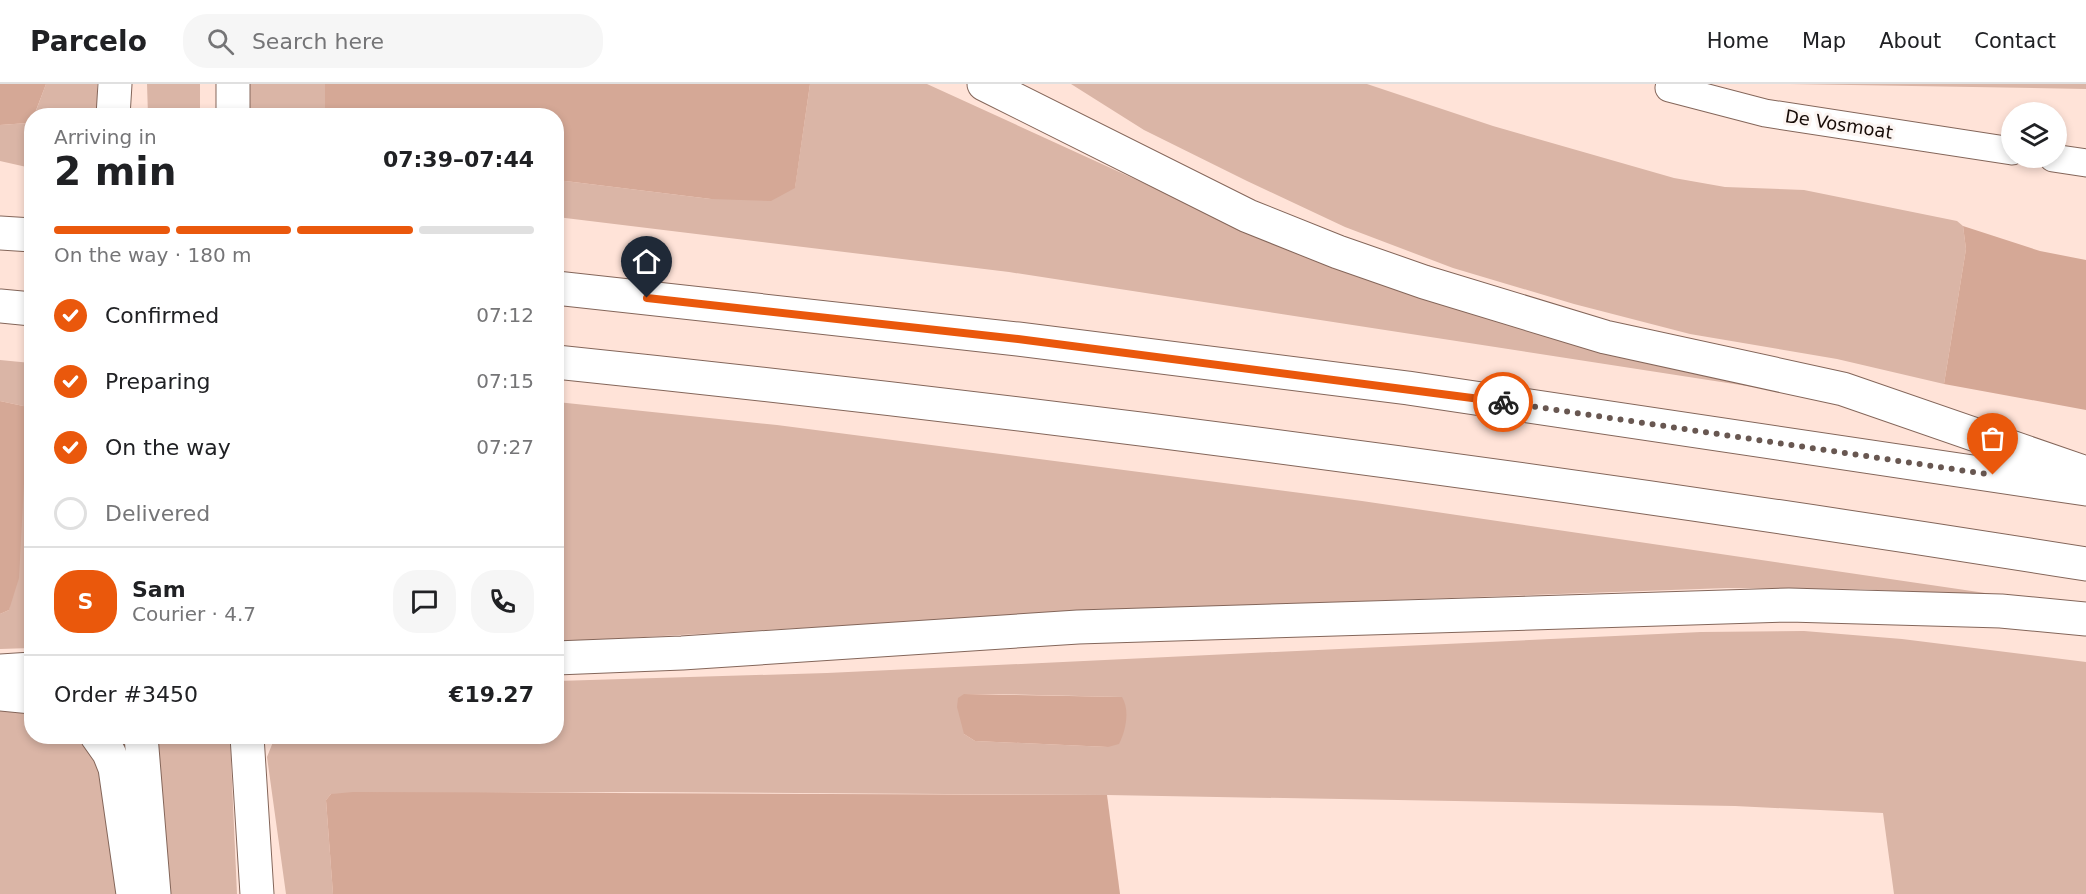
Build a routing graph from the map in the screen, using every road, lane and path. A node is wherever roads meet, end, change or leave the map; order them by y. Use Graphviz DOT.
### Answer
graph roads {
  1 [pos="115,84"];
  2 [pos="233,84"];
  3 [pos="984,84"];
  4 [pos="1666,85"];
  5 [pos="114,108"];
  6 [pos="233,108"];
  7 [pos="2001,149"];
  8 [pos="2067,160"];
  9 [pos="2086,163"];
  10 [pos="0,233"];
  11 [pos="24,235"];
  12 [pos="564,289"];
  13 [pos="0,306"];
  14 [pos="24,308"];
  15 [pos="564,363"];
  16 [pos="2086,473"];
  17 [pos="2086,489"];
  18 [pos="2086,564"];
  19 [pos="2086,619"];
  20 [pos="564,658"];
  21 [pos="24,670"];
  22 [pos="0,671"];
  23 [pos="0,694"];
  24 [pos="24,696"];
  25 [pos="103,744"];
  26 [pos="142,744"];
  27 [pos="248,744"];
  28 [pos="133,894"];
  29 [pos="154,894"];
  30 [pos="257,894"];
  1 -- 5 [label="main road"];
  2 -- 6 [label="main road"];
  3 -- 16 [label="main road"];
  4 -- 7 [label="street, De Vosmoat"];
  8 -- 9 [label="street"];
  10 -- 11 [label="main road"];
  12 -- 17 [label="main road"];
  13 -- 14 [label="main road"];
  15 -- 18 [label="main road"];
  19 -- 20 [label="main road"];
  21 -- 22 [label="main road"];
  23 -- 24 [label="main road"];
  25 -- 28 [label="main road"];
  26 -- 29 [label="main road"];
  27 -- 30 [label="main road"];
}
